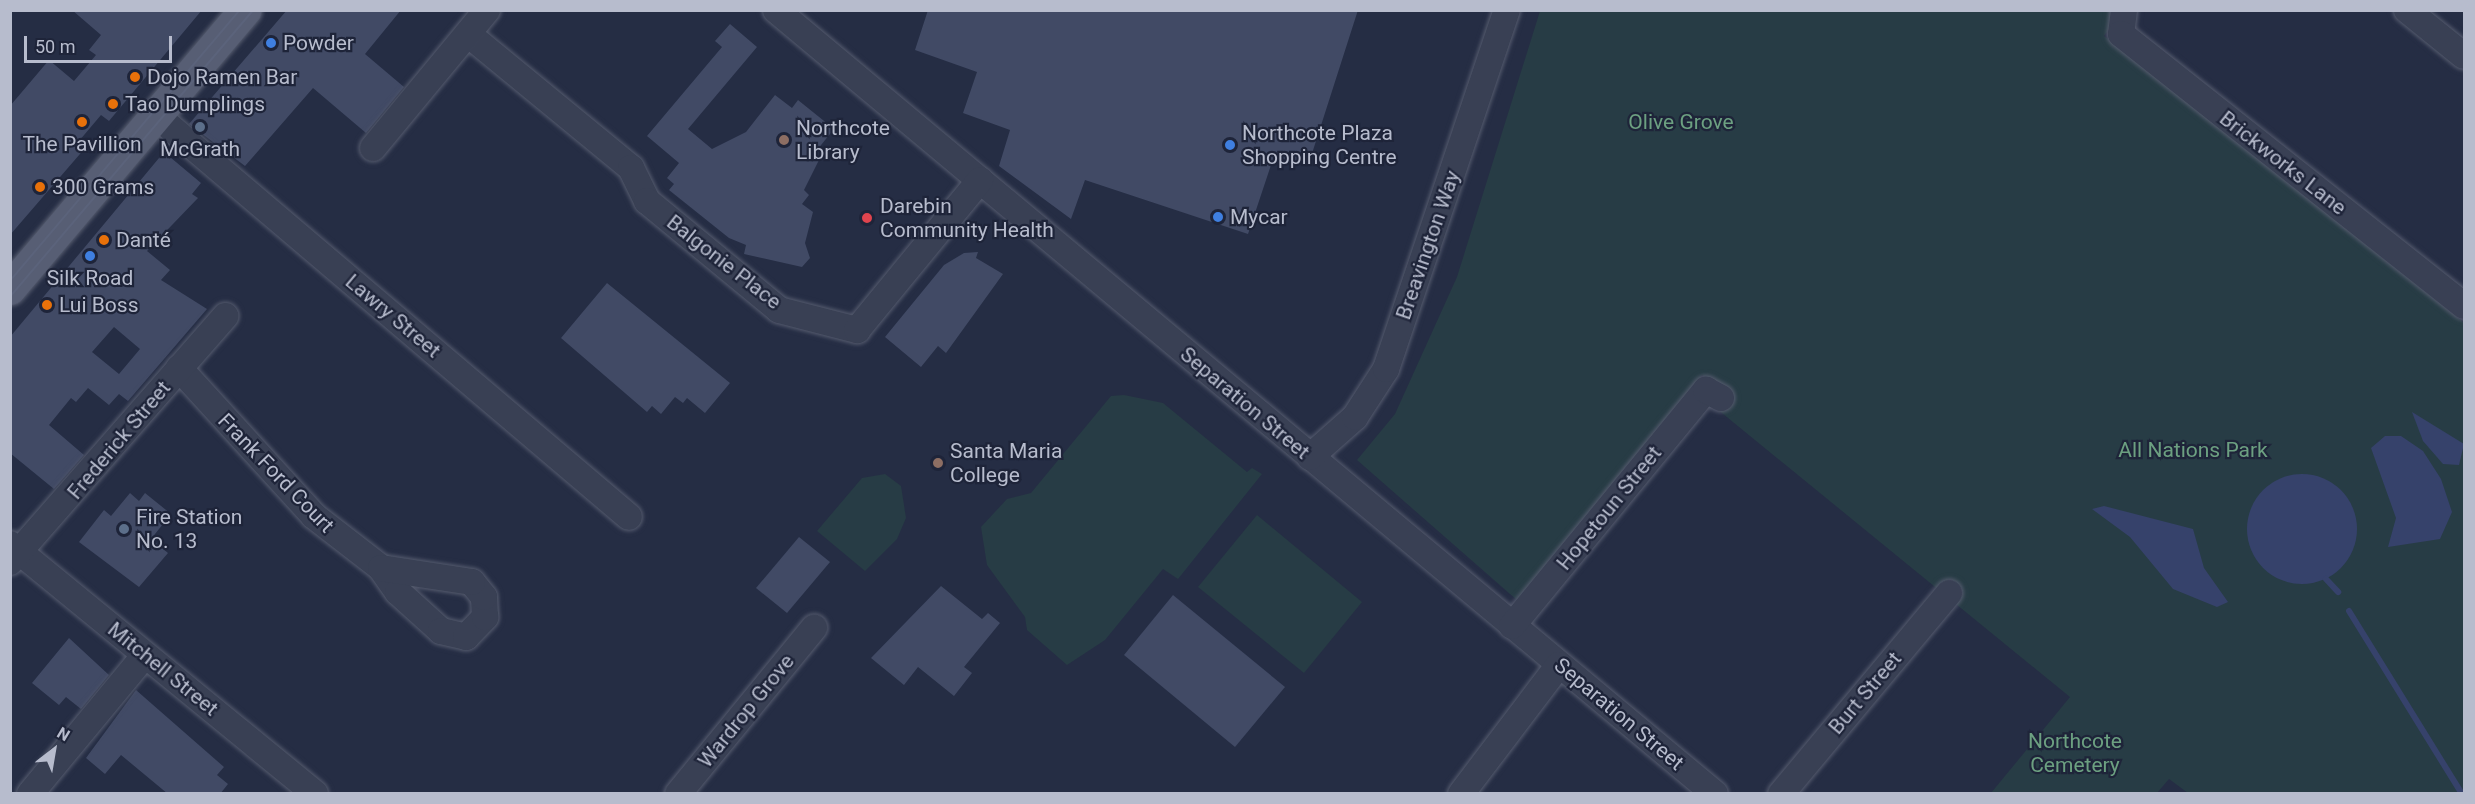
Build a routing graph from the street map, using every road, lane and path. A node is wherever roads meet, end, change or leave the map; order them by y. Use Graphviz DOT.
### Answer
graph roads {
  1 [pos="246,10"];
  2 [pos="487,10"];
  3 [pos="776,10"];
  4 [pos="1507,10"];
  5 [pos="2124,10"];
  6 [pos="2407,10"];
  7 [pos="468,34"];
  8 [pos="2464,56"];
  9 [pos="157,116"];
  10 [pos="373,148"];
  11 [pos="980,180"];
  12 [pos="10,289"];
  13 [pos="2464,306"];
  14 [pos="225,316"];
  15 [pos="179,368"];
  16 [pos="1709,389"];
  17 [pos="1310,457"];
  18 [pos="628,517"];
  19 [pos="14,552"];
  20 [pos="381,568"];
  21 [pos="1949,593"];
  22 [pos="1512,626"];
  23 [pos="814,628"];
  24 [pos="145,655"];
  25 [pos="1559,665"];
  26 [pos="30,794"];
  27 [pos="315,794"];
  28 [pos="678,794"];
  29 [pos="1461,794"];
  30 [pos="1715,794"];
  31 [pos="1781,794"];
  1 -- 9 [label="main road"];
  2 -- 7 [label="street"];
  3 -- 11 [label="street, Separation Street"];
  4 -- 17 [label="street, Breavington Way"];
  5 -- 13 [label="street, Brickworks Lane"];
  6 -- 8 [label="street"];
  7 -- 10 [label="street"];
  7 -- 11 [label="street, Balgonie Place"];
  9 -- 12 [label="main road"];
  9 -- 18 [label="street, Lawry Street"];
  11 -- 17 [label="street, Separation Street"];
  14 -- 15 [label="street, Frederick Street"];
  15 -- 19 [label="street, Frederick Street"];
  15 -- 20 [label="street, Frank Ford Court"];
  16 -- 22 [label="street, Hopetoun Street"];
  17 -- 22 [label="street, Separation Street"];
  19 -- 24 [label="street, Mitchell Street"];
  21 -- 31 [label="street, Burt Street"];
  22 -- 25 [label="street, Separation Street"];
  23 -- 28 [label="street, Wardrop Grove"];
  24 -- 26 [label="street"];
  24 -- 27 [label="street, Mitchell Street"];
  25 -- 29 [label="street"];
  25 -- 30 [label="street, Separation Street"];
}
